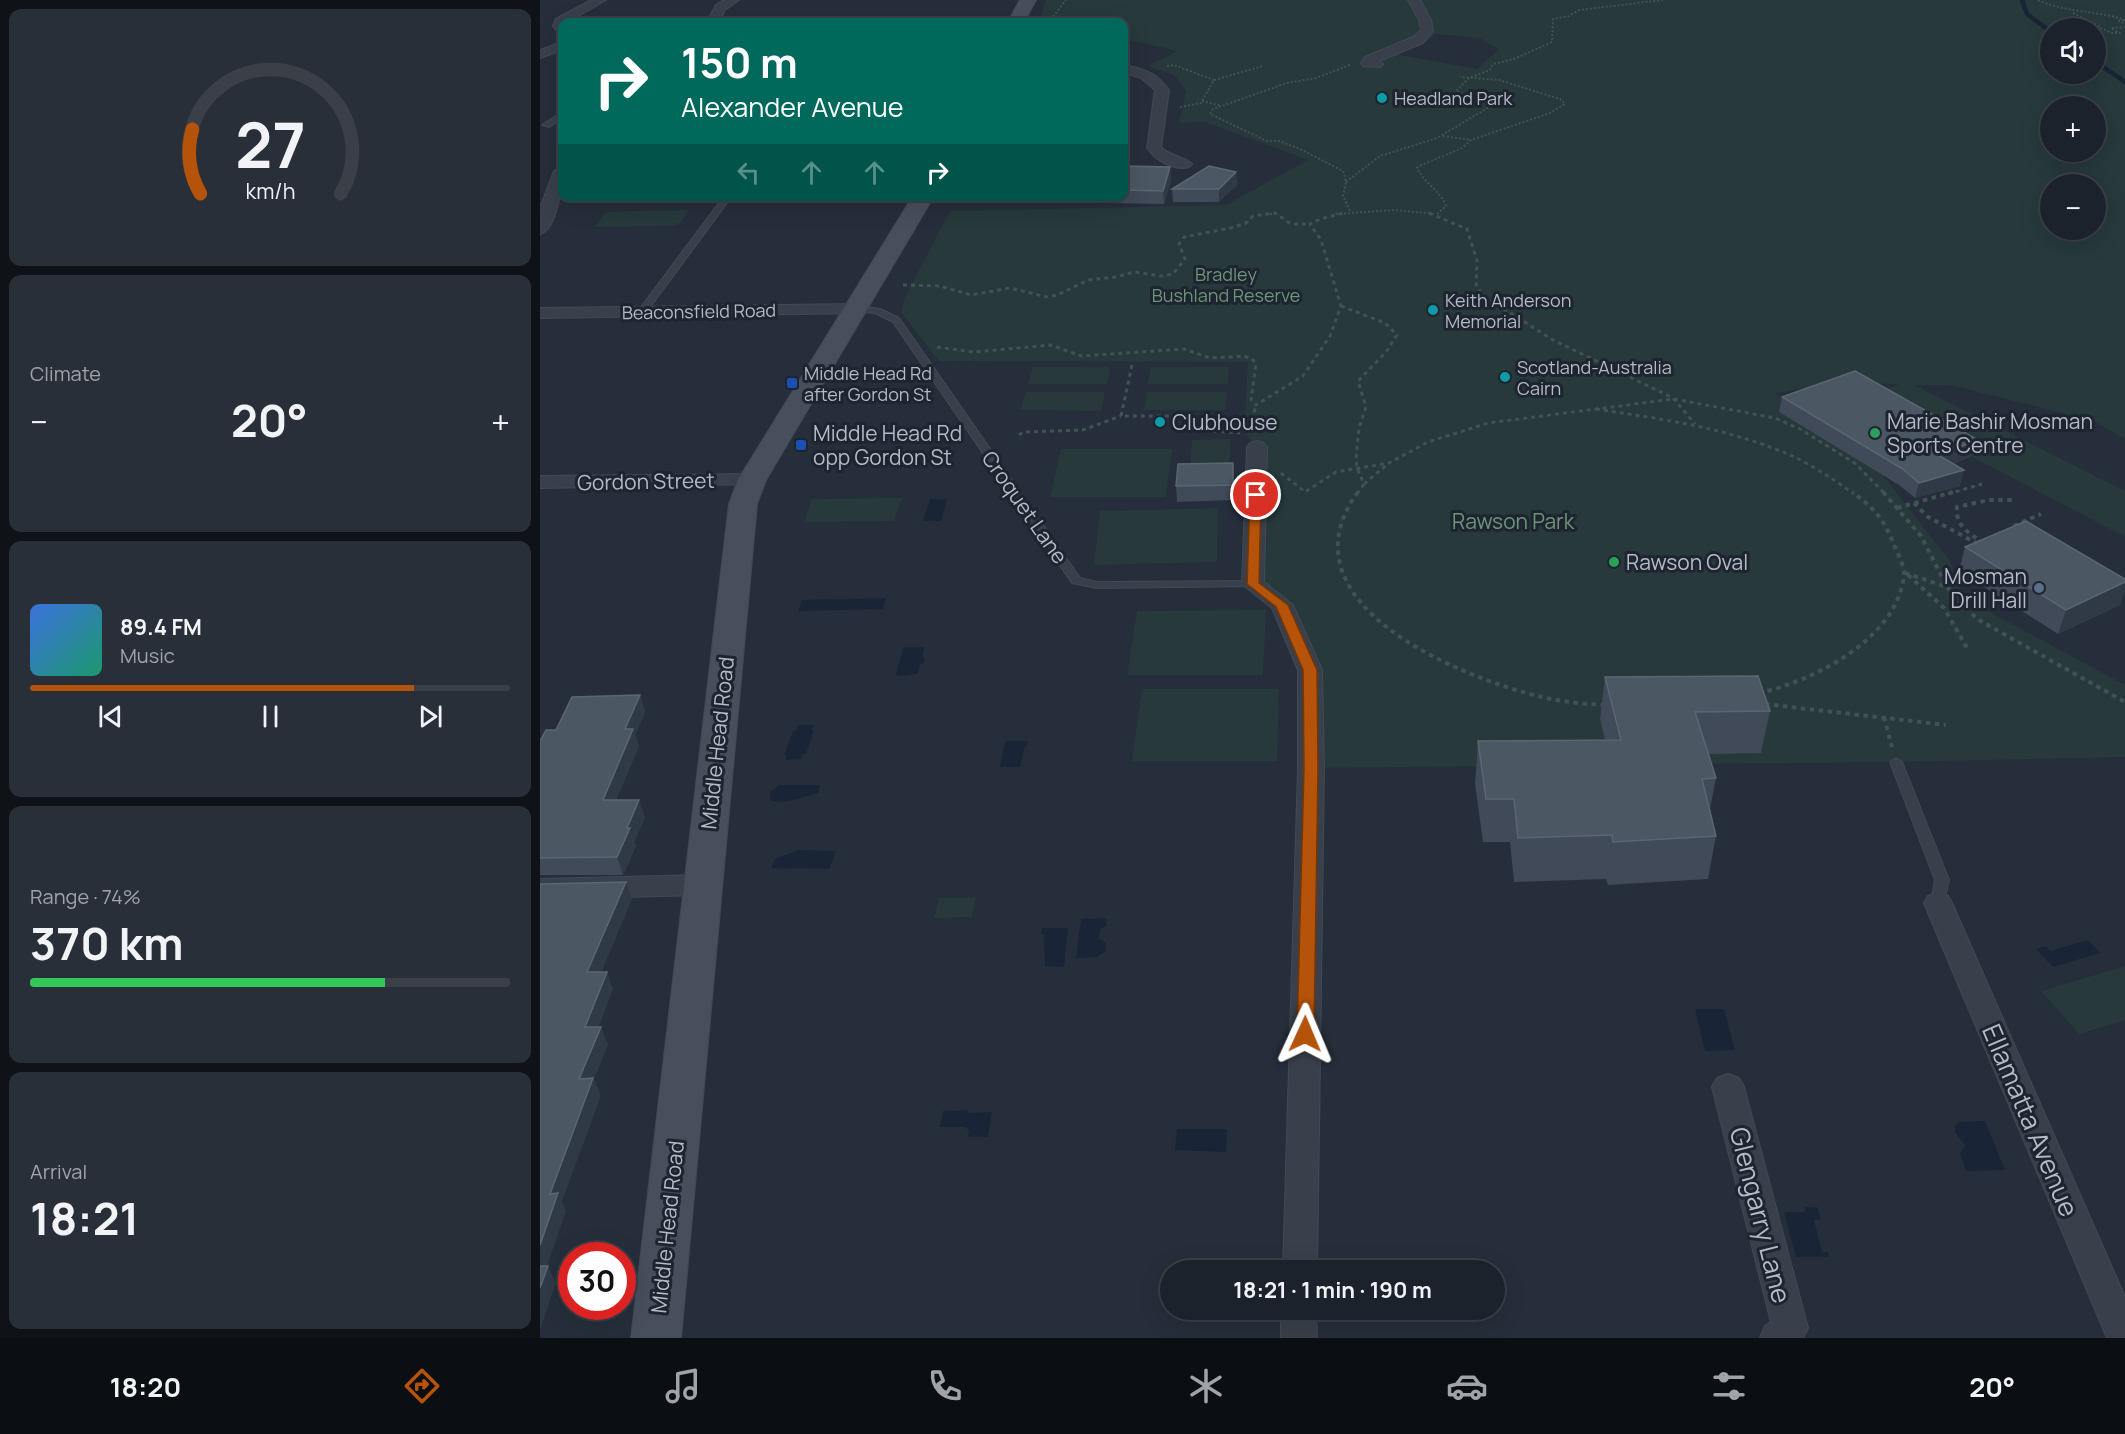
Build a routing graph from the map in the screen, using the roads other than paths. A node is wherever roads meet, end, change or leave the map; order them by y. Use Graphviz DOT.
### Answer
graph roads {
  1 [pos="600,0"];
  2 [pos="734,0"];
  3 [pos="1028,0"];
  4 [pos="1414,0"];
  5 [pos="567,18"];
  6 [pos="715,18"];
  7 [pos="1018,18"];
  8 [pos="558,35"];
  9 [pos="540,40"];
  10 [pos="558,47"];
  11 [pos="540,54"];
  12 [pos="1372,64"];
  13 [pos="1128,70"];
  14 [pos="558,118"];
  15 [pos="546,125"];
  16 [pos="1184,164"];
  17 [pos="558,182"];
  18 [pos="724,201"];
  19 [pos="921,201"];
  20 [pos="540,230"];
  21 [pos="858,309"];
  22 [pos="642,312"];
  23 [pos="540,313"];
  24 [pos="1257,447"];
  25 [pos="752,480"];
  26 [pos="540,482"];
  27 [pos="1253,584"];
  28 [pos="1896,762"];
  29 [pos="702,885"];
  30 [pos="540,889"];
  31 [pos="1938,903"];
  32 [pos="1728,1087"];
  33 [pos="1300,1260"];
  34 [pos="1299,1320"];
  35 [pos="656,1338"];
  36 [pos="1299,1338"];
  37 [pos="1778,1338"];
  38 [pos="2125,1338"];
  1 -- 5 [label="street"];
  2 -- 6 [label="street"];
  3 -- 7 [label="street"];
  4 -- 12 [label="street"];
  8 -- 9 [label="street"];
  10 -- 11 [label="street"];
  13 -- 16 [label="street"];
  14 -- 15 [label="lane"];
  17 -- 20 [label="street"];
  18 -- 22 [label="lane"];
  19 -- 21 [label="street, Middle Head Road"];
  21 -- 22 [label="street, Beaconsfield Road"];
  21 -- 25 [label="street, Middle Head Road"];
  21 -- 27 [label="lane, Croquet Lane"];
  22 -- 23 [label="street, Beaconsfield Road"];
  24 -- 27 [label="street"];
  25 -- 26 [label="street, Gordon Street"];
  25 -- 29 [label="street, Middle Head Road"];
  27 -- 33 [label="street"];
  28 -- 31 [label="lane"];
  29 -- 30 [label="street"];
  29 -- 35 [label="street, Middle Head Road"];
  31 -- 38 [label="street, Ellamatta Avenue"];
  32 -- 37 [label="street, Glengarry Lane"];
  34 -- 36 [label="street"];
}
